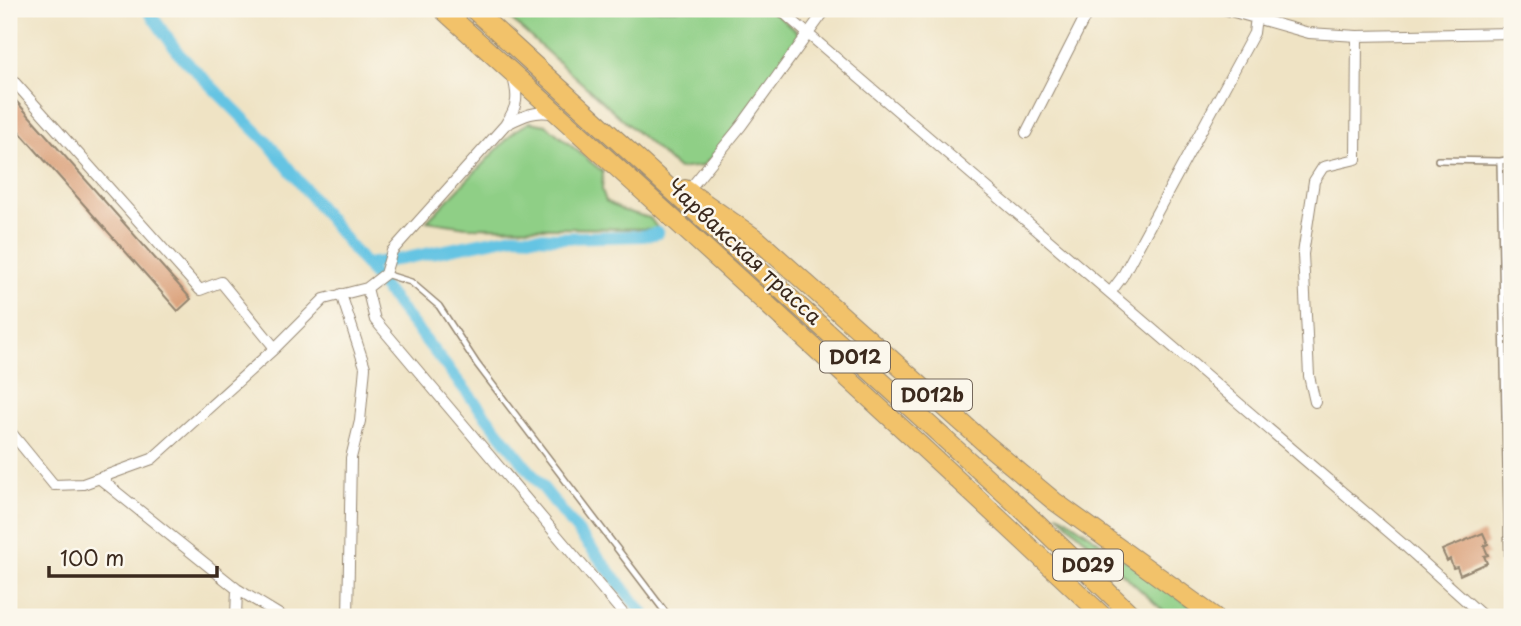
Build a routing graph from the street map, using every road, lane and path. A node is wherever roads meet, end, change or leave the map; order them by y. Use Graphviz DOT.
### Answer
graph roads {
  1 [pos="442,9"];
  2 [pos="473,9"];
  3 [pos="779,9"];
  4 [pos="826,9"];
  5 [pos="1089,9"];
  6 [pos="1223,9"];
  7 [pos="1257,14"];
  8 [pos="1512,33"];
  9 [pos="809,34"];
  10 [pos="1357,36"];
  11 [pos="507,67"];
  12 [pos="9,76"];
  13 [pos="560,116"];
  14 [pos="505,125"];
  15 [pos="1026,133"];
  16 [pos="1512,159"];
  17 [pos="1438,160"];
  18 [pos="1500,161"];
  19 [pos="651,171"];
  20 [pos="688,191"];
  21 [pos="385,274"];
  22 [pos="367,288"];
  23 [pos="1110,293"];
  24 [pos="341,294"];
  25 [pos="275,348"];
  26 [pos="1315,402"];
  27 [pos="9,430"];
  28 [pos="99,478"];
  29 [pos="1026,513"];
  30 [pos="237,589"];
  31 [pos="236,617"];
  32 [pos="283,617"];
  33 [pos="348,617"];
  34 [pos="625,617"];
  35 [pos="669,617"];
  36 [pos="1104,617"];
  37 [pos="1134,617"];
  38 [pos="1150,617"];
  39 [pos="1215,617"];
  40 [pos="1484,617"];
  41 [pos="1509,617"];
  1 -- 11 [label="highway, Чарвакская трасса / D012"];
  2 -- 19 [label="highway, Чарвакская трасса / D012"];
  3 -- 9 [label="street"];
  4 -- 9 [label="street"];
  5 -- 15 [label="street"];
  6 -- 7 [label="street"];
  7 -- 10 [label="street"];
  7 -- 23 [label="street"];
  8 -- 10 [label="street"];
  9 -- 20 [label="street"];
  9 -- 23 [label="street"];
  10 -- 26 [label="street"];
  11 -- 13 [label="highway, Чарвакская трасса / D012"];
  11 -- 14 [label="street"];
  12 -- 25 [label="street"];
  13 -- 14 [label="street"];
  13 -- 36 [label="highway, Чарвакская трасса / D012"];
  14 -- 21 [label="street"];
  16 -- 18 [label="lane"];
  17 -- 18 [label="lane"];
  18 -- 41 [label="lane"];
  19 -- 20 [label="highway, D012b"];
  19 -- 29 [label="highway, Чарвакская трасса / D012"];
  20 -- 39 [label="highway, D012b"];
  21 -- 22 [label="street"];
  21 -- 35 [label="lane"];
  22 -- 24 [label="street"];
  22 -- 34 [label="street"];
  23 -- 40 [label="street"];
  24 -- 25 [label="street"];
  24 -- 33 [label="street"];
  25 -- 28 [label="street"];
  27 -- 28 [label="street"];
  28 -- 30 [label="street"];
  29 -- 37 [label="highway, Чарвакская трасса / D012"];
  29 -- 38 [label="highway, D029"];
  30 -- 31 [label="street"];
  30 -- 32 [label="street"];
}
